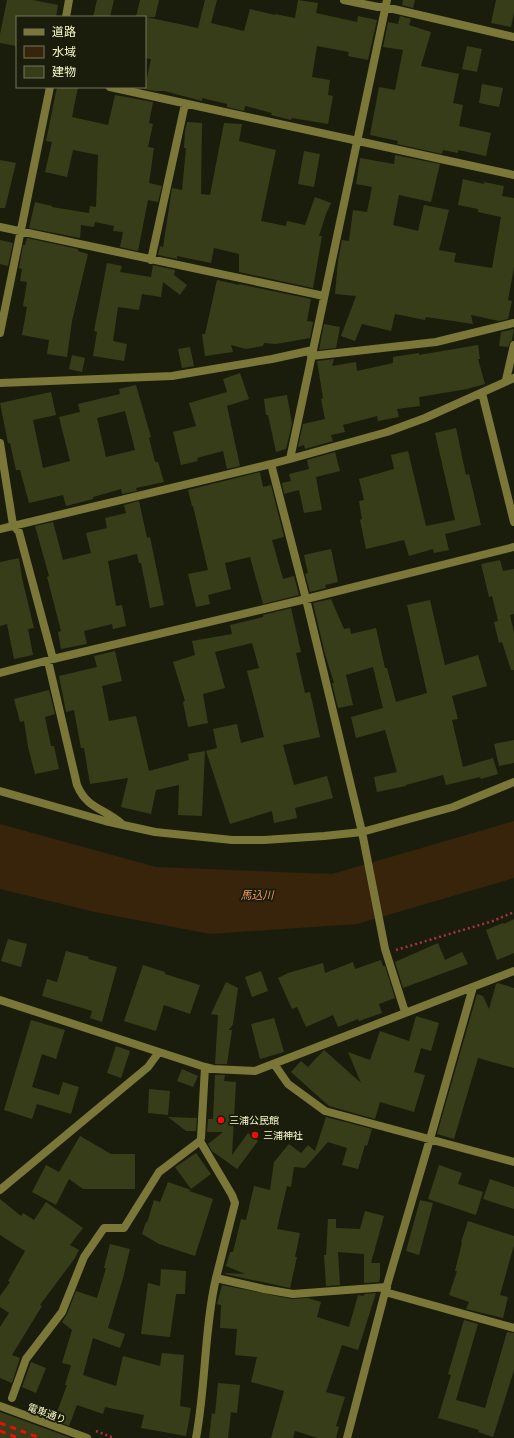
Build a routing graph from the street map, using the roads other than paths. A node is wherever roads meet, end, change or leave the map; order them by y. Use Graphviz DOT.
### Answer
graph roads {
  1 [pos="69,0"];
  2 [pos="344,0"];
  3 [pos="386,4"];
  4 [pos="66,16"];
  5 [pos="514,37"];
  6 [pos="50,88"];
  7 [pos="114,88"];
  8 [pos="185,104"];
  9 [pos="357,140"];
  10 [pos="514,175"];
  11 [pos="0,227"];
  12 [pos="22,232"];
  13 [pos="151,260"];
  14 [pos="324,296"];
  15 [pos="514,323"];
  16 [pos="0,333"];
  17 [pos="514,345"];
  18 [pos="312,353"];
  19 [pos="510,379"];
  20 [pos="0,383"];
  21 [pos="482,393"];
  22 [pos="0,443"];
  23 [pos="290,459"];
  24 [pos="271,464"];
  25 [pos="514,522"];
  26 [pos="13,525"];
  27 [pos="0,529"];
  28 [pos="514,546"];
  29 [pos="306,599"];
  30 [pos="50,660"];
  31 [pos="0,673"];
  32 [pos="514,782"];
  33 [pos="0,791"];
  34 [pos="123,825"];
  35 [pos="362,834"];
  36 [pos="514,971"];
  37 [pos="472,987"];
  38 [pos="0,1000"];
  39 [pos="405,1012"];
  40 [pos="160,1052"];
  41 [pos="274,1064"];
  42 [pos="205,1067"];
  43 [pos="430,1139"];
  44 [pos="200,1141"];
  45 [pos="514,1162"];
  46 [pos="0,1190"];
  47 [pos="216,1278"];
  48 [pos="386,1289"];
  49 [pos="514,1328"];
  50 [pos="12,1398"];
  51 [pos="0,1406"];
  52 [pos="87,1438"];
  53 [pos="196,1438"];
  54 [pos="347,1438"];
  1 -- 4 [label="street"];
  2 -- 3 [label="street"];
  3 -- 5 [label="street"];
  3 -- 9 [label="street"];
  6 -- 12 [label="street"];
  7 -- 8 [label="street"];
  8 -- 9 [label="street"];
  8 -- 13 [label="street"];
  9 -- 10 [label="street"];
  9 -- 14 [label="street"];
  11 -- 12 [label="street"];
  12 -- 13 [label="street"];
  12 -- 16 [label="street"];
  13 -- 14 [label="street"];
  14 -- 18 [label="street"];
  15 -- 18 [label="street"];
  17 -- 19 [label="street"];
  18 -- 20 [label="street"];
  18 -- 23 [label="street"];
  19 -- 21 [label="street"];
  21 -- 23 [label="street"];
  21 -- 25 [label="street"];
  22 -- 26 [label="street"];
  23 -- 24 [label="street"];
  24 -- 26 [label="street"];
  24 -- 29 [label="street"];
  26 -- 27 [label="street"];
  26 -- 30 [label="street"];
  28 -- 29 [label="street"];
  29 -- 30 [label="street"];
  29 -- 35 [label="street"];
  30 -- 31 [label="street"];
  30 -- 34 [label="street"];
  32 -- 35 [label="street"];
  33 -- 34 [label="street"];
  34 -- 35 [label="street"];
  35 -- 39 [label="street"];
  36 -- 37 [label="street"];
  37 -- 39 [label="street"];
  37 -- 43 [label="street"];
  38 -- 40 [label="street"];
  39 -- 41 [label="street"];
  40 -- 42 [label="street"];
  40 -- 46 [label="street"];
  41 -- 42 [label="street"];
  41 -- 43 [label="street"];
  42 -- 44 [label="street"];
  43 -- 45 [label="street"];
  43 -- 48 [label="street"];
  44 -- 47 [label="street"];
  44 -- 50 [label="street"];
  47 -- 48 [label="street"];
  47 -- 53 [label="street"];
  48 -- 49 [label="street"];
  48 -- 54 [label="street"];
  51 -- 52 [label="street, 電車通り"];
}
